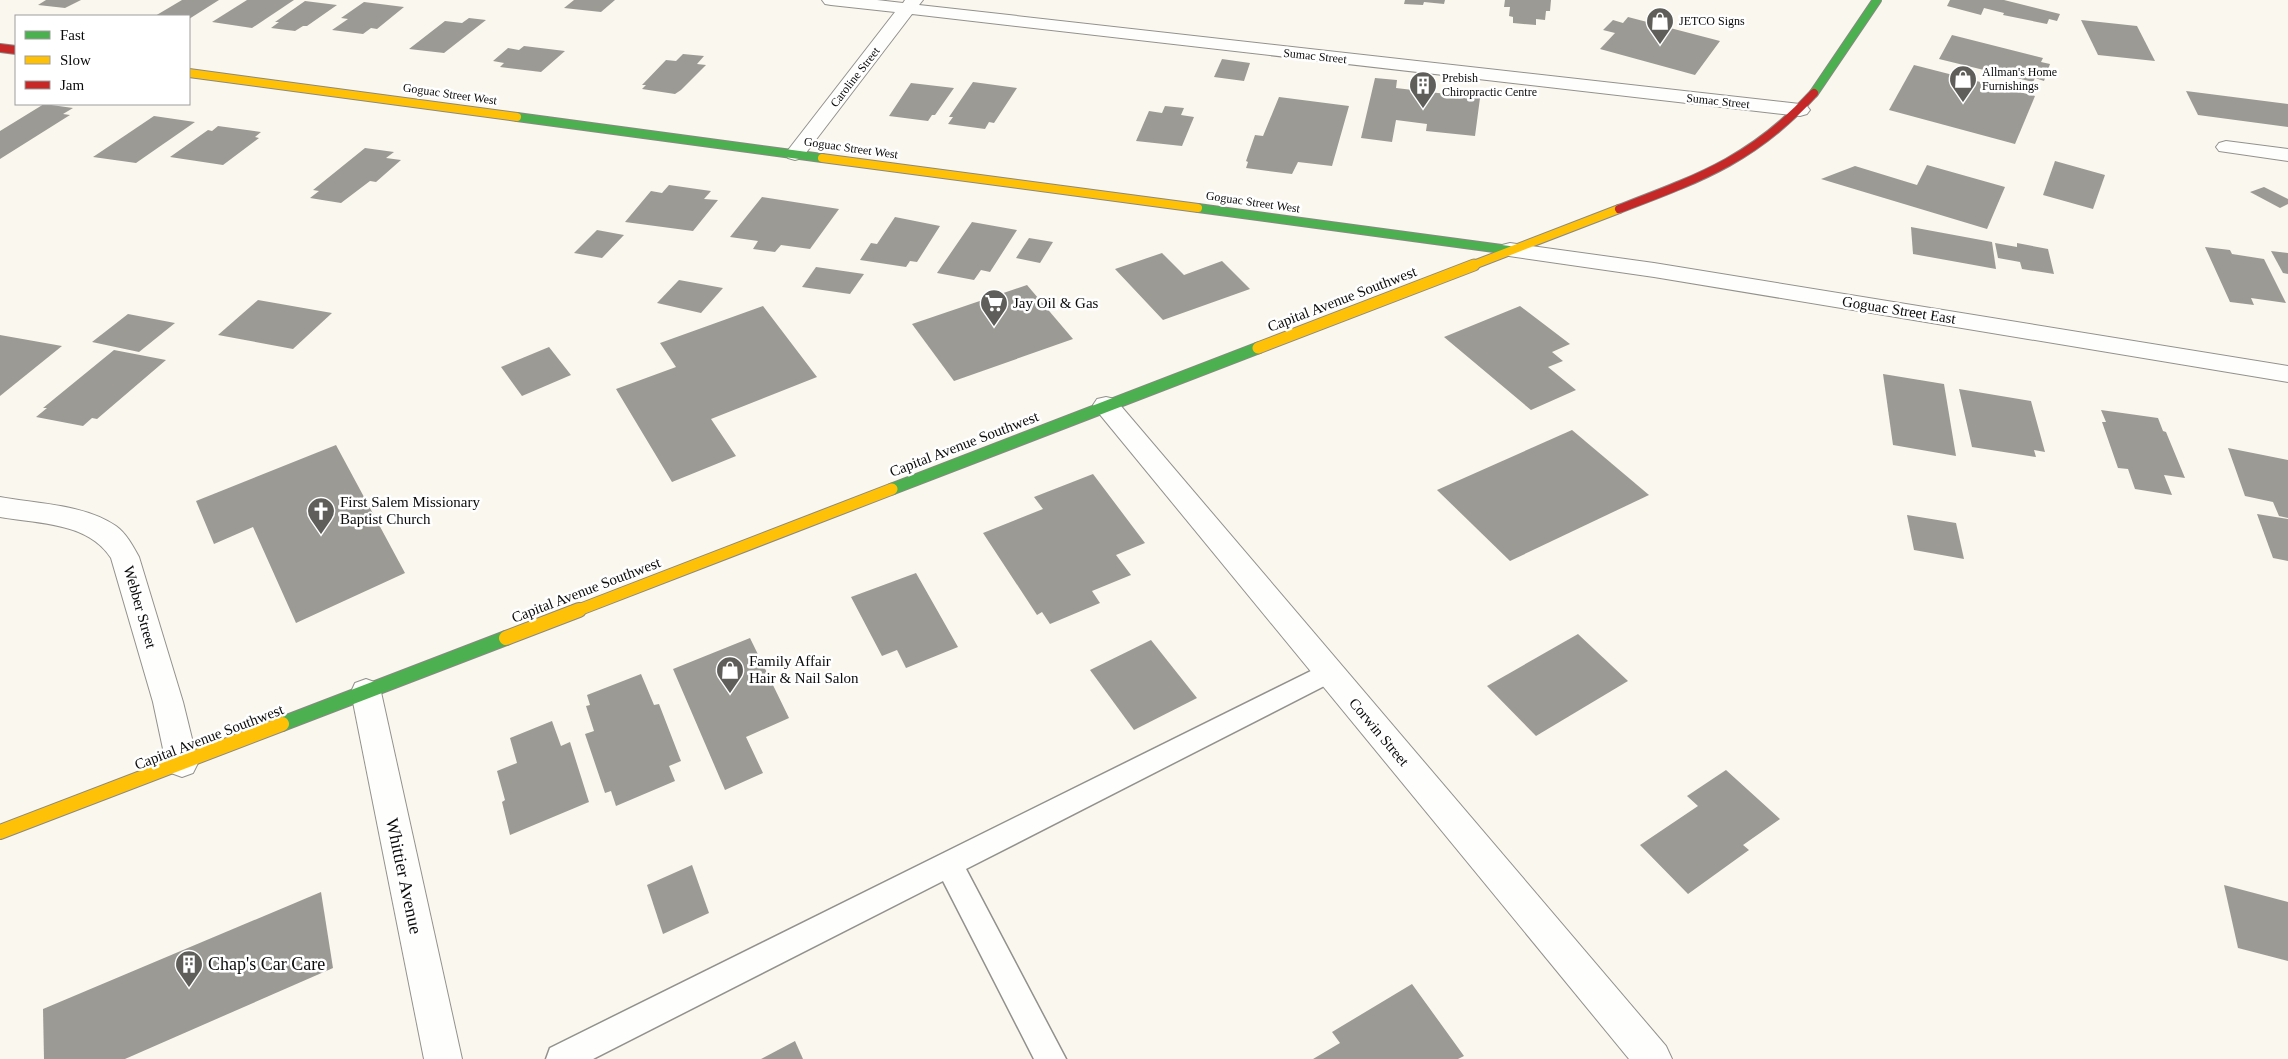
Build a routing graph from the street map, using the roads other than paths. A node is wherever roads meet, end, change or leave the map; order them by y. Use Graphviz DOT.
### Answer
graph roads {
  1 [pos="831,0"];
  2 [pos="1877,0"];
  3 [pos="910,5"];
  4 [pos="0,48"];
  5 [pos="15,50"];
  6 [pos="190,73"];
  7 [pos="1800,110"];
  8 [pos="2226,147"];
  9 [pos="796,154"];
  10 [pos="2288,155"];
  11 [pos="1510,250"];
  12 [pos="2288,374"];
  13 [pos="1106,405"];
  14 [pos="0,507"];
  15 [pos="1329,672"];
  16 [pos="366,692"];
  17 [pos="182,763"];
  18 [pos="0,832"];
  19 [pos="949,864"];
  20 [pos="443,1059"];
  21 [pos="561,1059"];
  22 [pos="1051,1059"];
  23 [pos="1653,1059"];
  1 -- 3 [label="street, Sumac Street"];
  2 -- 7 [label="main road, Capital Avenue Southwest"];
  3 -- 7 [label="street, Sumac Street"];
  3 -- 9 [label="street, Caroline Street"];
  4 -- 5 [label="main road"];
  6 -- 9 [label="main road, Goguac Street West"];
  7 -- 11 [label="main road, Capital Avenue Southwest"];
  8 -- 10 [label="street"];
  9 -- 11 [label="main road, Goguac Street West"];
  11 -- 12 [label="street, Goguac Street East"];
  11 -- 13 [label="main road, Capital Avenue Southwest"];
  13 -- 15 [label="street, Corwin Street"];
  13 -- 16 [label="main road, Capital Avenue Southwest"];
  14 -- 17 [label="street, Webber Street"];
  15 -- 19 [label="lane"];
  15 -- 23 [label="street, Corwin Street"];
  16 -- 17 [label="main road, Capital Avenue Southwest"];
  16 -- 20 [label="street, Whittier Avenue"];
  17 -- 18 [label="main road, Capital Avenue Southwest"];
  19 -- 21 [label="lane"];
  19 -- 22 [label="lane"];
}
